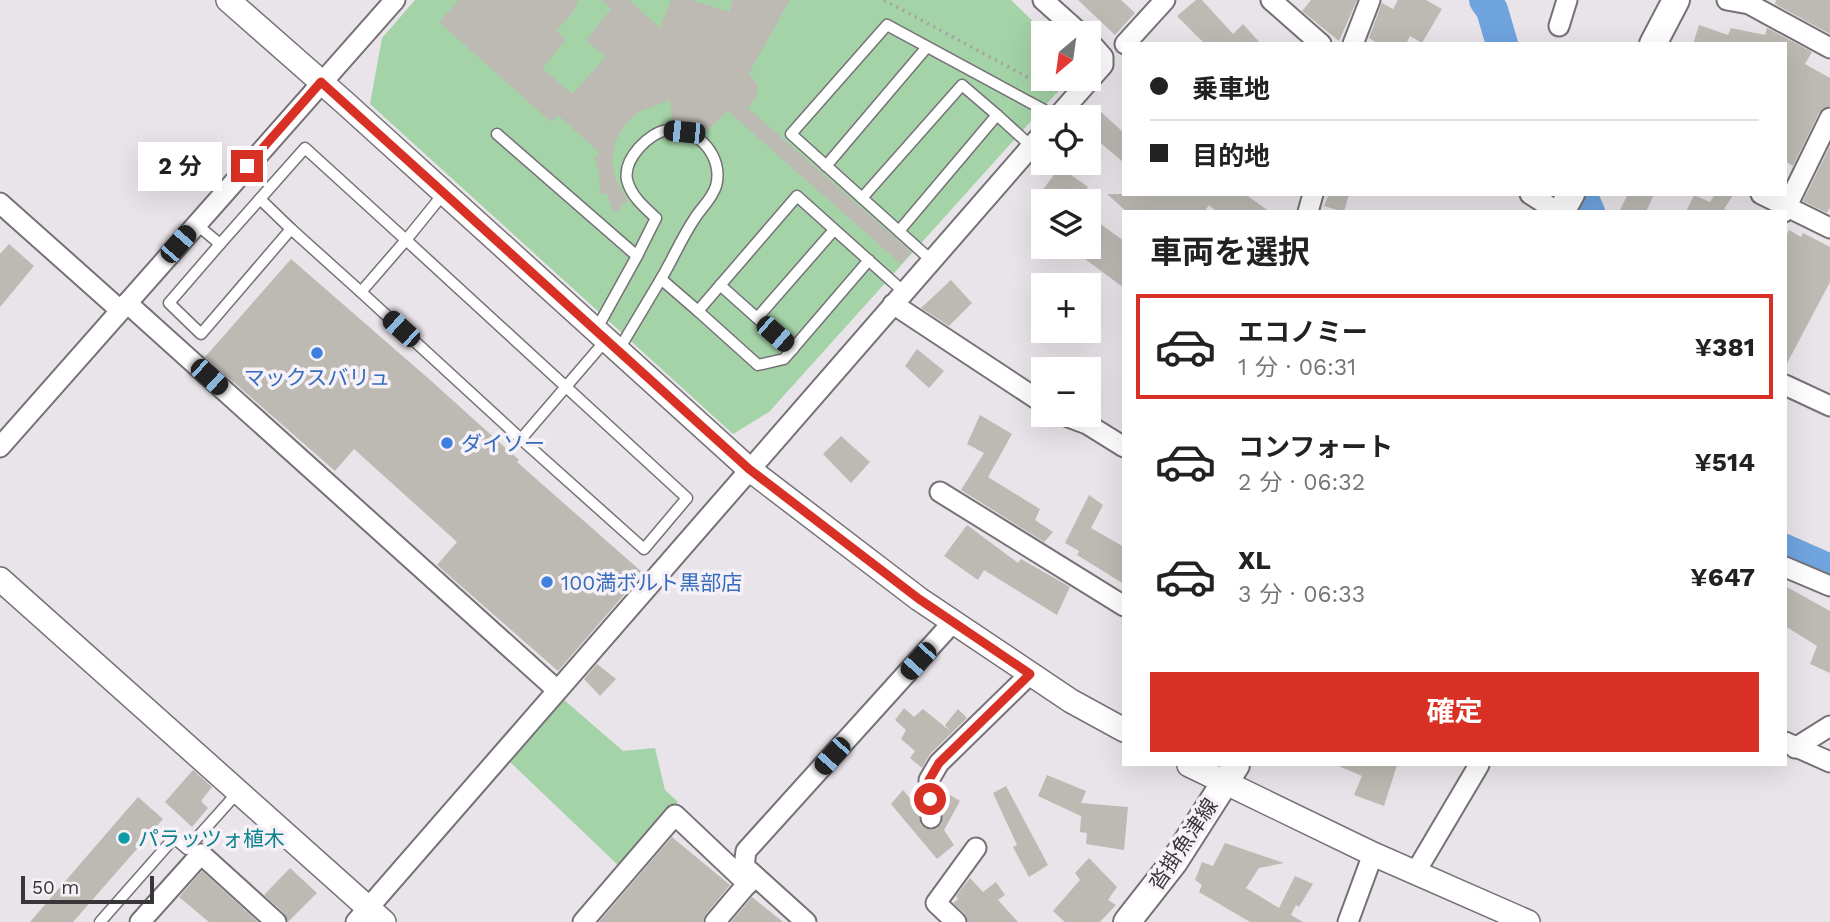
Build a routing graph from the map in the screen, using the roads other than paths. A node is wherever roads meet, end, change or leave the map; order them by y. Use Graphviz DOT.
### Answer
graph roads {
  1 [pos="228,0"];
  2 [pos="395,0"];
  3 [pos="1043,0"];
  4 [pos="1164,0"];
  5 [pos="1271,0"];
  6 [pos="1370,0"];
  7 [pos="1567,0"];
  8 [pos="1676,0"];
  9 [pos="1727,0"];
  10 [pos="1067,21"];
  11 [pos="1559,26"];
  12 [pos="1127,42"];
  13 [pos="1319,42"];
  14 [pos="1354,42"];
  15 [pos="1654,42"];
  16 [pos="927,47"];
  17 [pos="1122,47"];
  18 [pos="1830,48"];
  19 [pos="1101,55"];
  20 [pos="1103,57"];
  21 [pos="973,72"];
  22 [pos="321,82"];
  23 [pos="962,85"];
  24 [pos="1035,105"];
  25 [pos="1067,105"];
  26 [pos="997,115"];
  27 [pos="1830,118"];
  28 [pos="497,134"];
  29 [pos="1031,135"];
  30 [pos="1031,146"];
  31 [pos="826,166"];
  32 [pos="444,193"];
  33 [pos="1533,196"];
  34 [pos="1764,196"];
  35 [pos="862,198"];
  36 [pos="260,199"];
  37 [pos="0,203"];
  38 [pos="1785,209"];
  39 [pos="1557,210"];
  40 [pos="196,224"];
  41 [pos="1830,228"];
  42 [pos="291,229"];
  43 [pos="834,230"];
  44 [pos="899,231"];
  45 [pos="406,240"];
  46 [pos="220,244"];
  47 [pos="637,256"];
  48 [pos="869,260"];
  49 [pos="931,260"];
  50 [pos="662,279"];
  51 [pos="720,285"];
  52 [pos="361,292"];
  53 [pos="898,298"];
  54 [pos="123,307"];
  55 [pos="698,311"];
  56 [pos="757,318"];
  57 [pos="607,340"];
  58 [pos="793,349"];
  59 [pos="566,386"];
  60 [pos="1787,386"];
  61 [pos="1031,394"];
  62 [pos="1830,406"];
  63 [pos="1092,427"];
  64 [pos="522,439"];
  65 [pos="1122,446"];
  66 [pos="0,447"];
  67 [pos="749,469"];
  68 [pos="940,492"];
  69 [pos="1787,568"];
  70 [pos="0,579"];
  71 [pos="1830,586"];
  72 [pos="1122,605"];
  73 [pos="953,622"];
  74 [pos="1030,674"];
  75 [pos="557,690"];
  76 [pos="1830,726"];
  77 [pos="1122,729"];
  78 [pos="1790,745"];
  79 [pos="1830,762"];
  80 [pos="1194,766"];
  81 [pos="1478,766"];
  82 [pos="1230,774"];
  83 [pos="238,792"];
  84 [pos="931,818"];
  85 [pos="976,848"];
  86 [pos="1373,854"];
  87 [pos="1415,873"];
  88 [pos="751,880"];
  89 [pos="369,917"];
  90 [pos="100,922"];
  91 [pos="140,922"];
  92 [pos="276,922"];
  93 [pos="583,922"];
  94 [pos="715,922"];
  95 [pos="806,922"];
  96 [pos="956,922"];
  97 [pos="1127,922"];
  98 [pos="1348,922"];
  99 [pos="1528,922"];
  1 -- 22 [label="street"];
  2 -- 22 [label="street"];
  3 -- 10 [label="street"];
  4 -- 12 [label="street"];
  5 -- 13 [label="street"];
  6 -- 14 [label="street"];
  7 -- 11 [label="street"];
  8 -- 15 [label="main road"];
  9 -- 18 [label="street"];
  16 -- 21 [label="lane"];
  16 -- 31 [label="lane"];
  16 -- 31 [label="lane"];
  17 -- 20 [label="street"];
  19 -- 20 [label="street"];
  20 -- 25 [label="street"];
  21 -- 23 [label="lane"];
  21 -- 24 [label="lane"];
  22 -- 32 [label="street"];
  22 -- 40 [label="street"];
  23 -- 26 [label="lane"];
  23 -- 35 [label="lane"];
  26 -- 29 [label="lane"];
  26 -- 44 [label="lane"];
  27 -- 38 [label="street"];
  28 -- 47 [label="lane"];
  30 -- 49 [label="street"];
  31 -- 35 [label="lane"];
  32 -- 45 [label="lane"];
  32 -- 57 [label="street"];
  33 -- 39 [label="street"];
  34 -- 38 [label="street"];
  35 -- 44 [label="lane"];
  36 -- 42 [label="lane"];
  36 -- 45 [label="lane"];
  36 -- 46 [label="lane"];
  37 -- 54 [label="street"];
  38 -- 41 [label="street"];
  40 -- 46 [label="lane"];
  40 -- 54 [label="street"];
  42 -- 46 [label="lane"];
  42 -- 52 [label="lane"];
  43 -- 48 [label="lane"];
  43 -- 51 [label="lane"];
  43 -- 56 [label="lane"];
  44 -- 49 [label="lane"];
  45 -- 52 [label="lane"];
  45 -- 59 [label="lane"];
  47 -- 50 [label="lane"];
  47 -- 57 [label="lane"];
  48 -- 53 [label="lane"];
  48 -- 58 [label="lane"];
  49 -- 53 [label="street"];
  50 -- 55 [label="lane"];
  50 -- 57 [label="lane"];
  51 -- 55 [label="lane"];
  51 -- 56 [label="lane"];
  52 -- 64 [label="lane"];
  53 -- 61 [label="street"];
  53 -- 67 [label="street"];
  54 -- 66 [label="street"];
  54 -- 75 [label="street"];
  55 -- 58 [label="lane"];
  56 -- 58 [label="lane"];
  57 -- 59 [label="lane"];
  57 -- 67 [label="street"];
  59 -- 64 [label="lane"];
  59 -- 64 [label="lane"];
  60 -- 62 [label="street"];
  63 -- 65 [label="street"];
  67 -- 73 [label="street"];
  67 -- 75 [label="street"];
  68 -- 72 [label="street"];
  69 -- 71 [label="street"];
  70 -- 83 [label="street"];
  73 -- 74 [label="street"];
  73 -- 88 [label="street"];
  74 -- 77 [label="street"];
  74 -- 84 [label="street"];
  75 -- 89 [label="street"];
  76 -- 78 [label="street"];
  78 -- 79 [label="street"];
  80 -- 82 [label="street"];
  81 -- 87 [label="street"];
  82 -- 86 [label="street"];
  82 -- 97 [label="main road, 沓掛魚津線"];
  83 -- 89 [label="street"];
  83 -- 90 [label="lane"];
  85 -- 96 [label="street"];
  86 -- 87 [label="street"];
  86 -- 98 [label="street"];
  87 -- 99 [label="street"];
  88 -- 93 [label="street"];
  88 -- 94 [label="street"];
  88 -- 95 [label="street"];
  91 -- 92 [label="street"];
}
